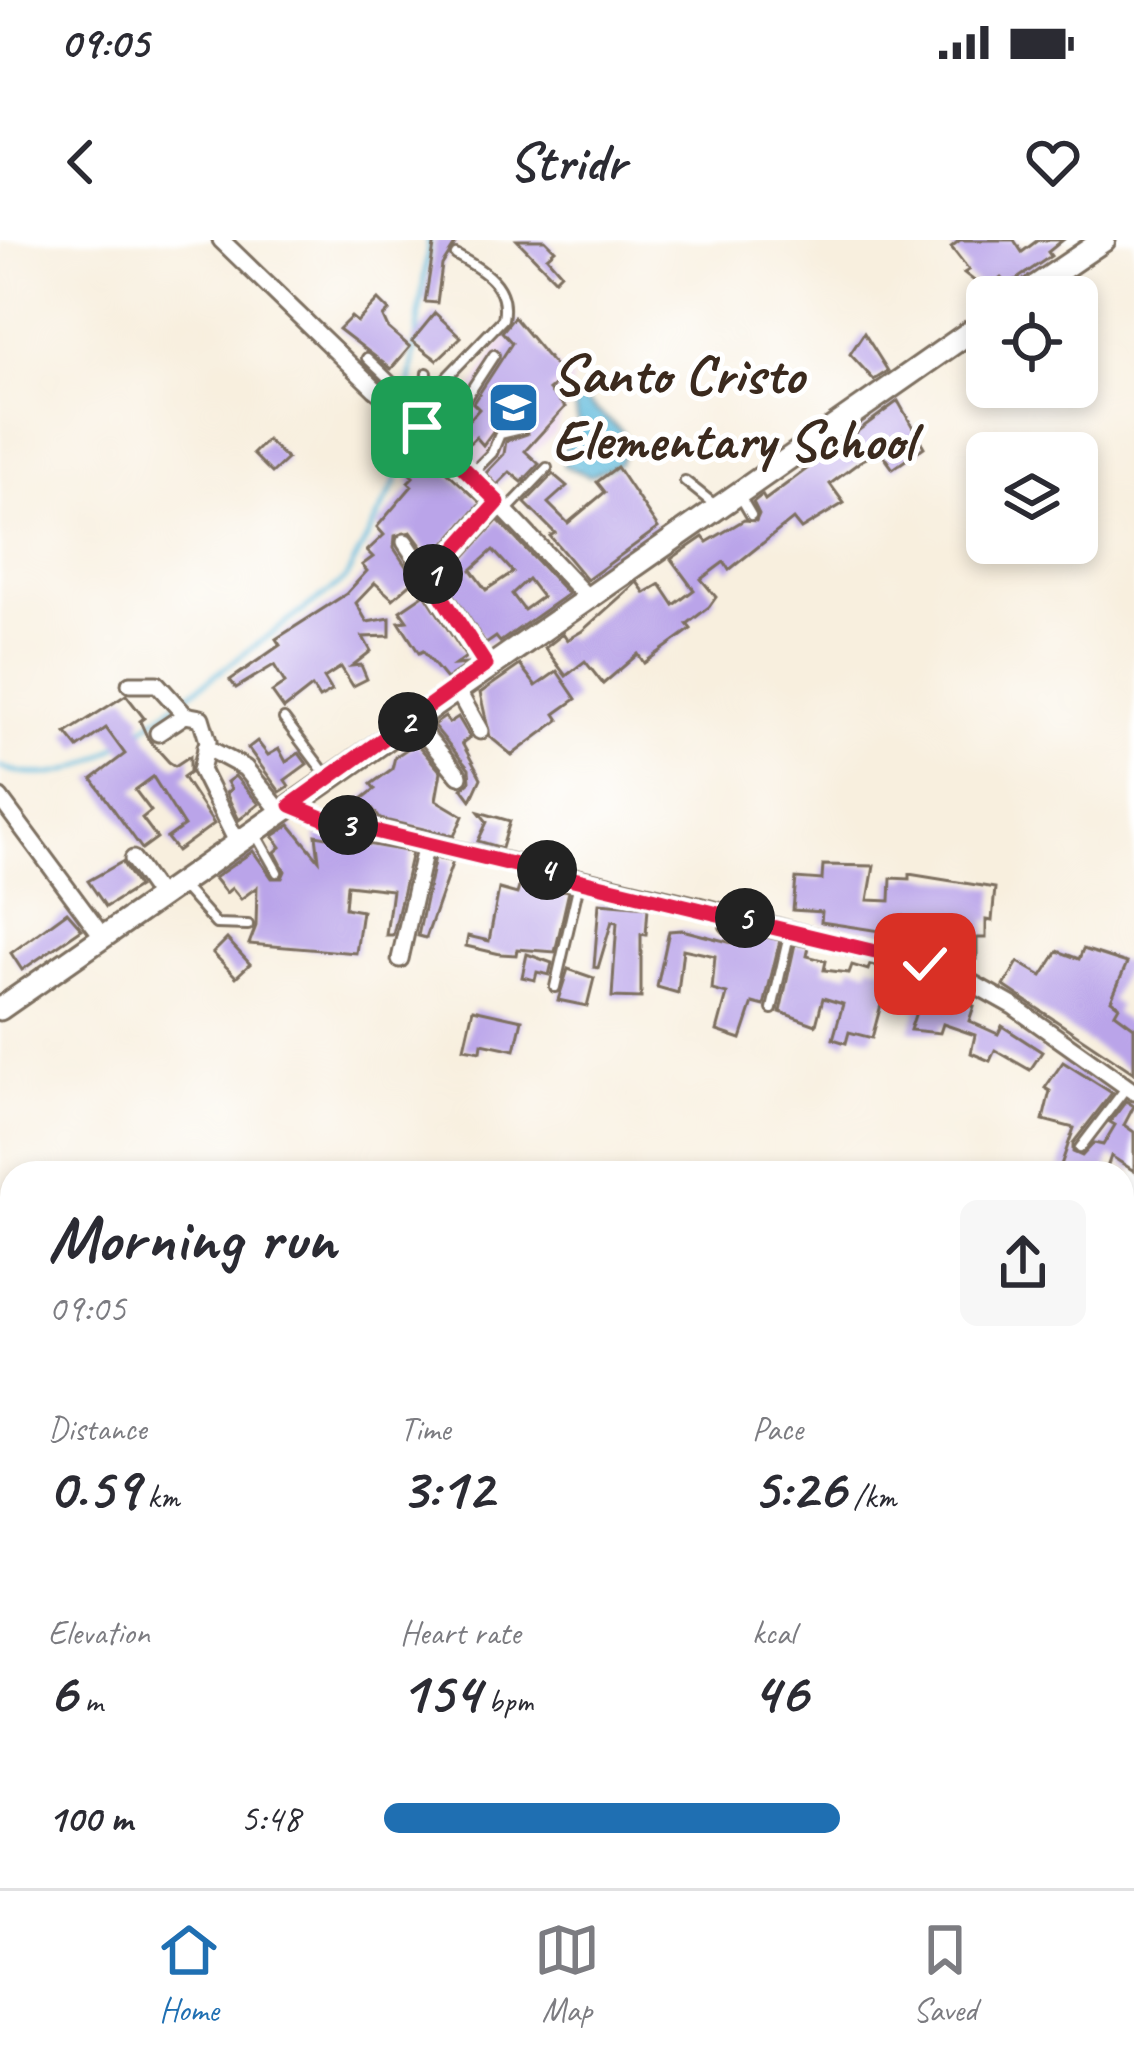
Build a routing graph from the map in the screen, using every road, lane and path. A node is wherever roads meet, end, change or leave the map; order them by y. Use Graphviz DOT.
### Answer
graph roads {
  1 [pos="221,240"];
  2 [pos="1091,244"];
  3 [pos="456,255"];
  4 [pos="1049,276"];
  5 [pos="966,334"];
  6 [pos="494,355"];
  7 [pos="367,358"];
  8 [pos="427,373"];
  9 [pos="423,402"];
  10 [pos="393,405"];
  11 [pos="417,423"];
  12 [pos="521,429"];
  13 [pos="438,440"];
  14 [pos="547,468"];
  15 [pos="471,474"];
  16 [pos="686,481"];
  17 [pos="737,491"];
  18 [pos="716,506"];
  19 [pos="502,507"];
  20 [pos="751,515"];
  21 [pos="405,542"];
  22 [pos="430,578"];
  23 [pos="586,596"];
  24 [pos="486,665"];
  25 [pos="130,684"];
  26 [pos="456,688"];
  27 [pos="180,707"];
  28 [pos="284,719"];
  29 [pos="412,719"];
  30 [pos="481,731"];
  31 [pos="158,733"];
  32 [pos="206,747"];
  33 [pos="459,776"];
  34 [pos="328,777"];
  35 [pos="0,798"];
  36 [pos="286,808"];
  37 [pos="246,837"];
  38 [pos="426,844"];
  39 [pos="133,859"];
  40 [pos="277,872"];
  41 [pos="580,879"];
  42 [pos="179,882"];
  43 [pos="159,896"];
  44 [pos="728,914"];
  45 [pos="902,924"];
  46 [pos="248,925"];
  47 [pos="790,929"];
  48 [pos="733,935"];
  49 [pos="103,937"];
  50 [pos="899,957"];
  51 [pos="400,959"];
  52 [pos="555,987"];
  53 [pos="0,1009"];
  54 [pos="772,1009"];
  55 [pos="1131,1090"];
  56 [pos="1080,1148"];
  1 -- 10 [label="street"];
  2 -- 4 [label="main road"];
  3 -- 9 [label="lane"];
  5 -- 17 [label="main road"];
  6 -- 13 [label="lane"];
  7 -- 10 [label="lane"];
  8 -- 9 [label="lane"];
  9 -- 11 [label="lane"];
  10 -- 11 [label="street"];
  11 -- 13 [label="street"];
  12 -- 15 [label="lane"];
  13 -- 15 [label="street"];
  14 -- 19 [label="lane"];
  15 -- 19 [label="street"];
  16 -- 18 [label="lane"];
  17 -- 18 [label="main road"];
  17 -- 20 [label="lane"];
  18 -- 23 [label="main road"];
  19 -- 22 [label="street"];
  19 -- 23 [label="street"];
  21 -- 22 [label="street"];
  22 -- 24 [label="street"];
  23 -- 24 [label="main road"];
  24 -- 26 [label="main road"];
  25 -- 27 [label="street"];
  26 -- 29 [label="main road"];
  26 -- 30 [label="street"];
  27 -- 31 [label="street"];
  27 -- 32 [label="street"];
  28 -- 34 [label="lane"];
  29 -- 33 [label="street"];
  29 -- 34 [label="main road"];
  32 -- 36 [label="street"];
  32 -- 37 [label="street"];
  34 -- 36 [label="main road"];
  35 -- 49 [label="street"];
  36 -- 37 [label="main road"];
  36 -- 38 [label="street"];
  37 -- 40 [label="lane"];
  37 -- 42 [label="main road"];
  38 -- 41 [label="street"];
  38 -- 51 [label="street"];
  39 -- 43 [label="street"];
  41 -- 44 [label="street"];
  41 -- 52 [label="lane"];
  42 -- 43 [label="main road"];
  42 -- 46 [label="lane"];
  43 -- 49 [label="main road"];
  44 -- 47 [label="street"];
  44 -- 48 [label="lane"];
  45 -- 50 [label="lane"];
  47 -- 50 [label="street"];
  47 -- 54 [label="lane"];
  49 -- 53 [label="main road"];
  50 -- 55 [label="street"];
  55 -- 56 [label="lane"];
}
